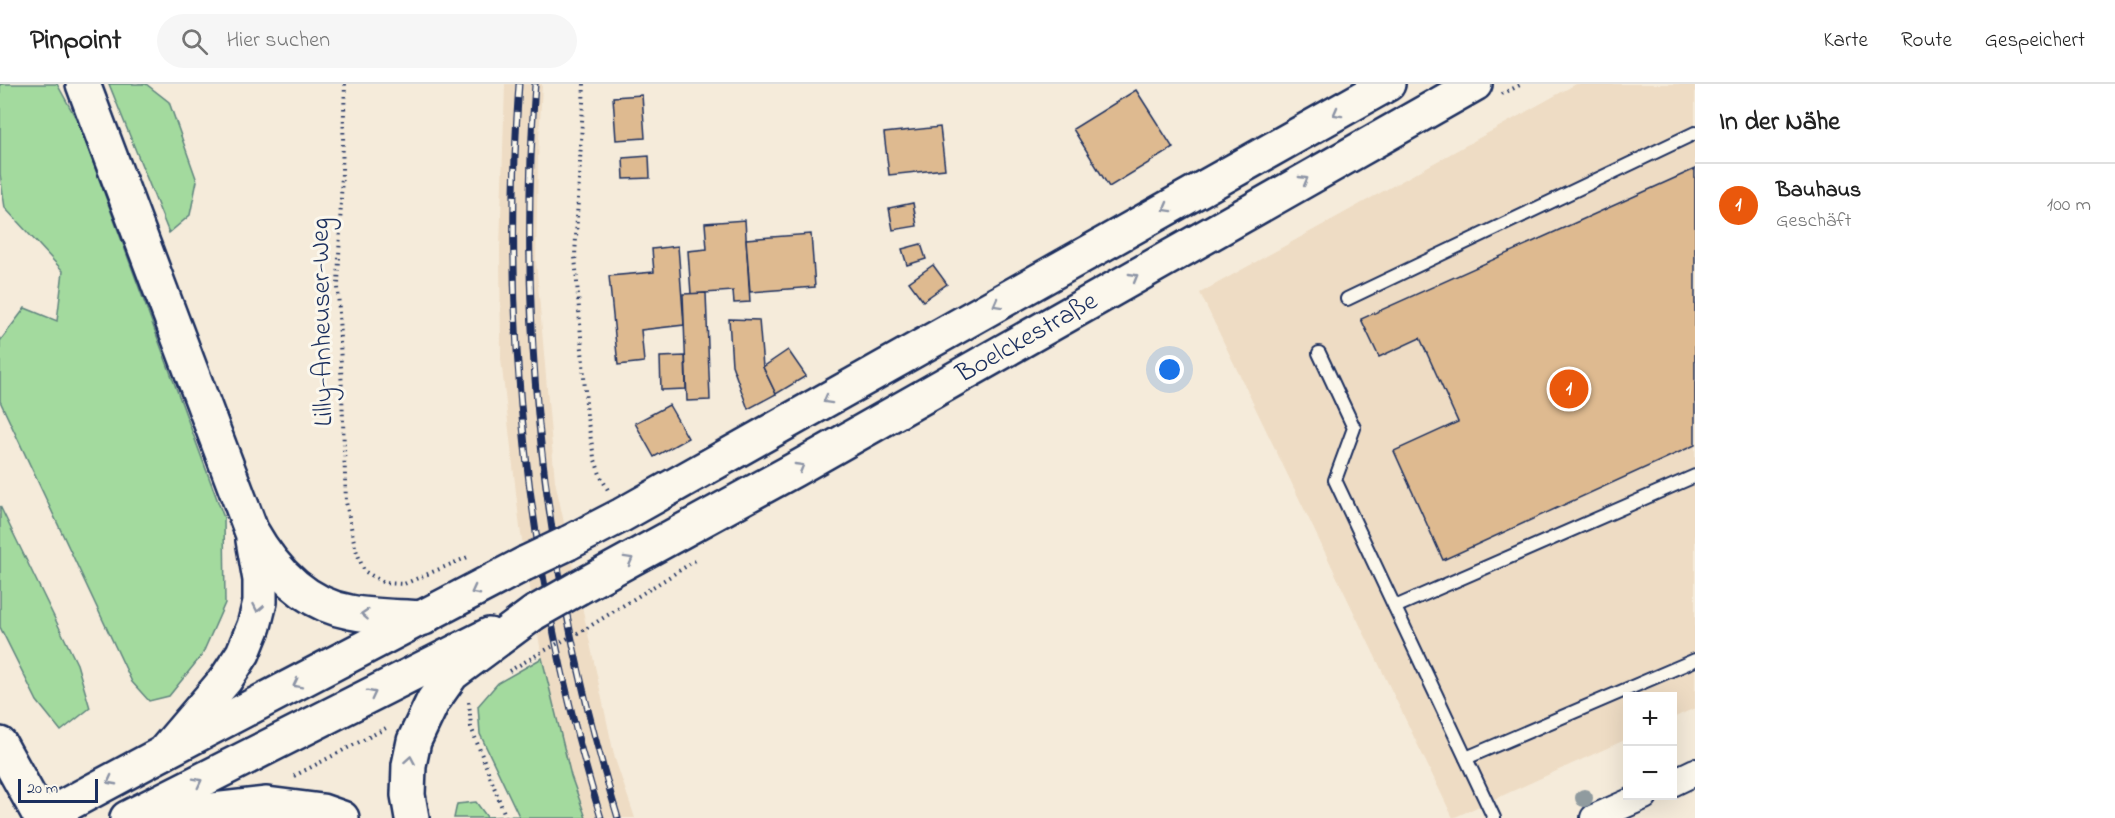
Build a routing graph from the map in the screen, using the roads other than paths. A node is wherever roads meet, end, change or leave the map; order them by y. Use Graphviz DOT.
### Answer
graph roads {
  1 [pos="1388,84"];
  2 [pos="1475,84"];
  3 [pos="84,90"];
  4 [pos="1695,133"];
  5 [pos="1347,299"];
  6 [pos="1319,352"];
  7 [pos="1695,476"];
  8 [pos="251,530"];
  9 [pos="1395,606"];
  10 [pos="534,612"];
  11 [pos="424,618"];
  12 [pos="1695,660"];
  13 [pos="163,753"];
  14 [pos="5,754"];
  15 [pos="1466,758"];
  16 [pos="1695,772"];
  17 [pos="1677,781"];
  18 [pos="1633,800"];
  19 [pos="41,818"];
  20 [pos="127,818"];
  21 [pos="141,818"];
  22 [pos="342,818"];
  23 [pos="412,818"];
  24 [pos="1494,818"];
  25 [pos="1594,818"];
  1 -- 11 [label="main road, Boelckestraße, one-way, bridge"];
  10 -- 2 [label="main road, Boelckestraße, one-way, bridge"];
  3 -- 8 [label="main road"];
  4 -- 5 [label="lane"];
  6 -- 9 [label="lane"];
  7 -- 9 [label="lane"];
  11 -- 8 [label="main road, one-way"];
  8 -- 13 [label="main road, one-way"];
  9 -- 15 [label="lane"];
  20 -- 10 [label="main road, one-way"];
  23 -- 10 [label="main road, one-way"];
  11 -- 13 [label="main road, Boelckestraße, one-way"];
  12 -- 15 [label="lane"];
  13 -- 19 [label="main road, Boelckestraße, one-way"];
  14 -- 19 [label="main road"];
  15 -- 24 [label="lane"];
  16 -- 17 [label="street"];
  18 -- 25 [label="street"];
  21 -- 22 [label="main road"];
}
